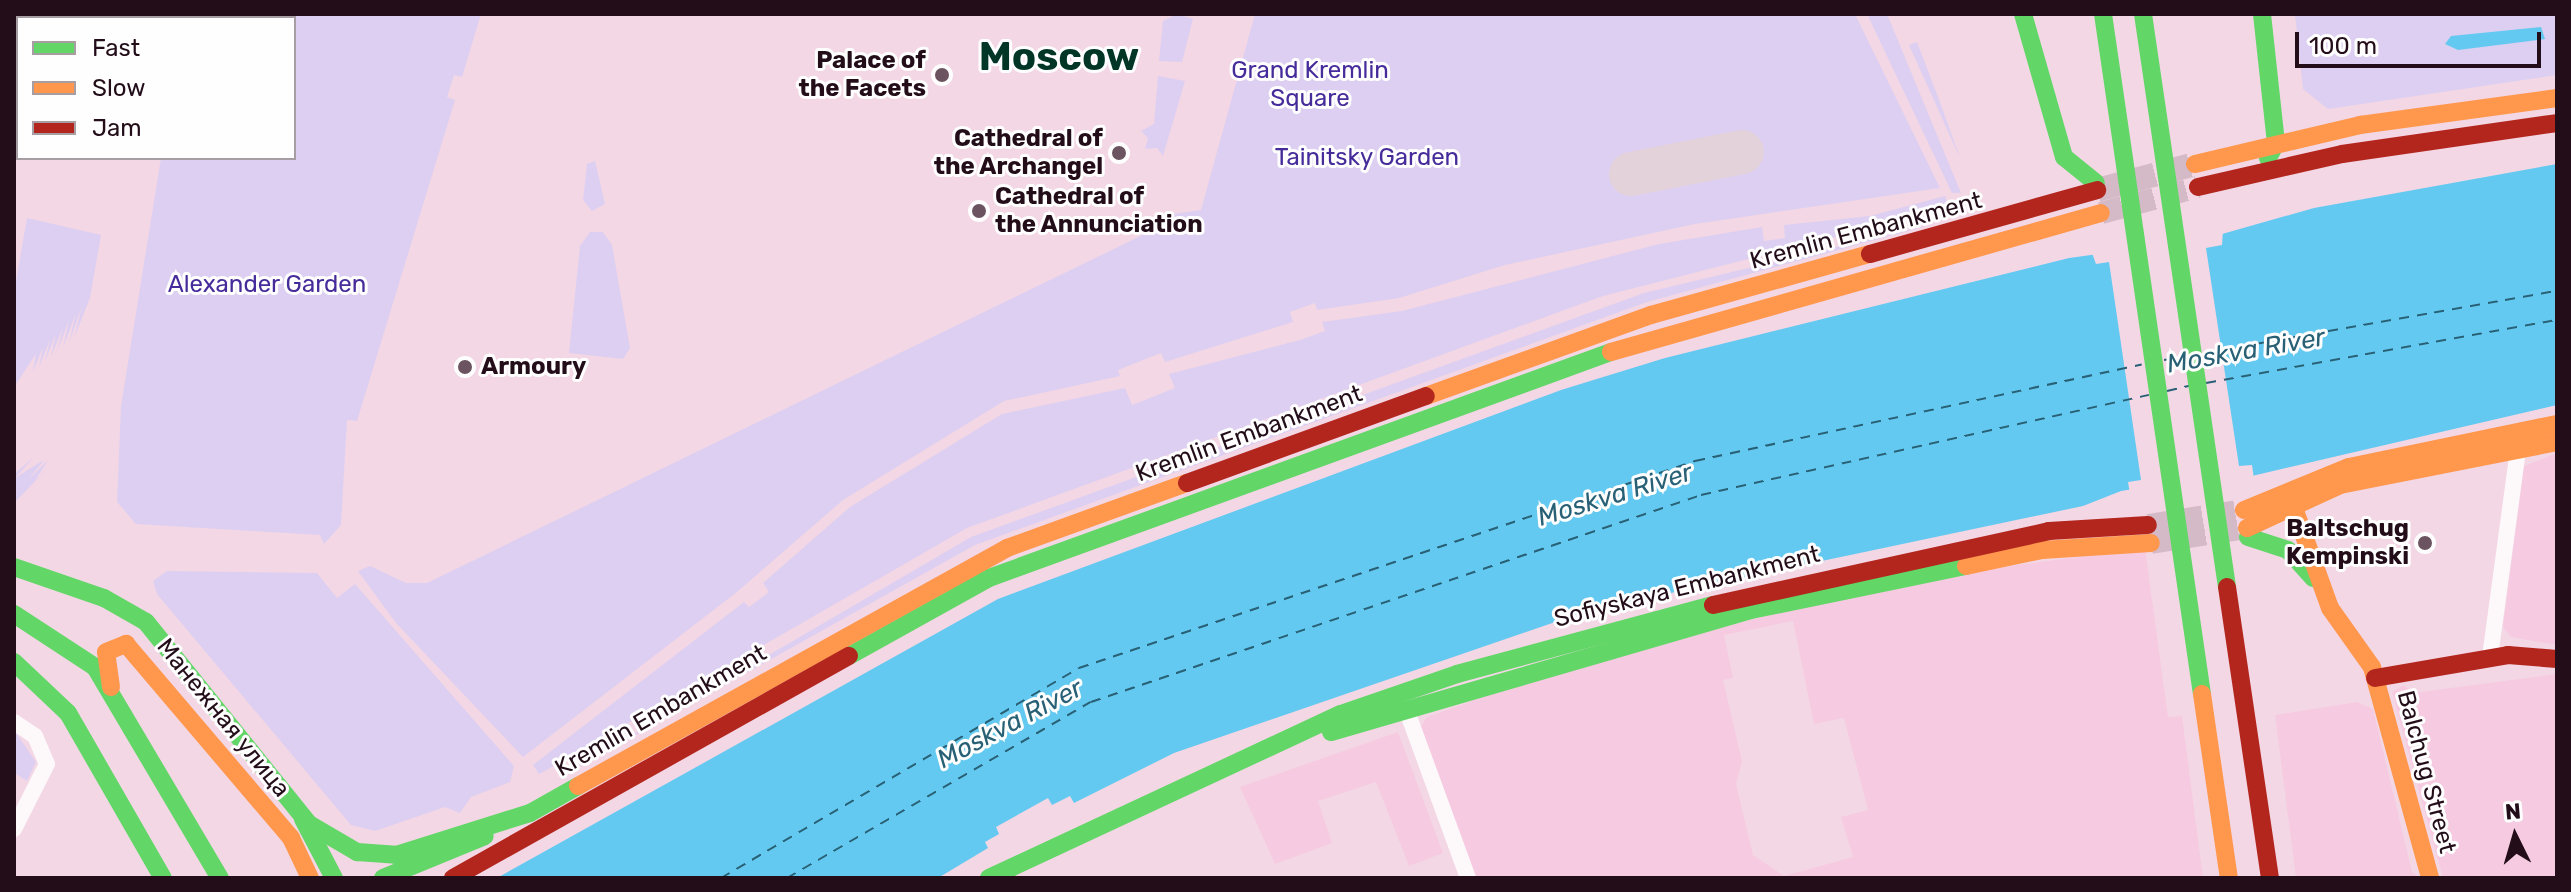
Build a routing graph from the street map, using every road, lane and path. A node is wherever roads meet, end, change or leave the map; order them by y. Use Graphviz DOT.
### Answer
graph roads {
  1 [pos="2023,14"];
  2 [pos="2103,14"];
  3 [pos="2143,14"];
  4 [pos="2252,14"];
  5 [pos="2262,14"];
  6 [pos="2557,98"];
  7 [pos="2557,123"];
  8 [pos="2274,152"];
  9 [pos="2195,164"];
  10 [pos="2198,187"];
  11 [pos="2101,213"];
  12 [pos="2557,424"];
  13 [pos="2557,442"];
  14 [pos="2518,449"];
  15 [pos="2292,501"];
  16 [pos="2149,534"];
  17 [pos="14,567"];
  18 [pos="2323,592"];
  19 [pos="14,614"];
  20 [pos="2490,657"];
  21 [pos="2557,659"];
  22 [pos="14,662"];
  23 [pos="2375,678"];
  24 [pos="111,688"];
  25 [pos="1403,700"];
  26 [pos="14,722"];
  27 [pos="18,805"];
  28 [pos="298,811"];
  29 [pos="530,813"];
  30 [pos="14,829"];
  31 [pos="163,878"];
  32 [pos="220,878"];
  33 [pos="310,878"];
  34 [pos="334,878"];
  35 [pos="383,878"];
  36 [pos="453,878"];
  37 [pos="989,878"];
  38 [pos="1468,878"];
  39 [pos="2229,878"];
  40 [pos="2270,878"];
  41 [pos="2430,878"];
  1 -- 29 [label="main road, Kremlin Embankment"];
  2 -- 39 [label="main road"];
  3 -- 40 [label="main road"];
  4 -- 8 [label="main road"];
  5 -- 8 [label="main road"];
  6 -- 8 [label="main road"];
  7 -- 8 [label="main road"];
  8 -- 9 [label="main road"];
  8 -- 10 [label="main road"];
  11 -- 36 [label="main road, Kremlin Embankment"];
  12 -- 15 [label="main road"];
  13 -- 14 [label="main road"];
  14 -- 15 [label="main road"];
  14 -- 20 [label="street"];
  15 -- 18 [label="main road"];
  15 -- 18 [label="main road"];
  16 -- 25 [label="main road, Sofiyskaya Embankment"];
  17 -- 28 [label="main road, Манежная улица"];
  18 -- 23 [label="main road, Balchug Street"];
  19 -- 24 [label="main road"];
  20 -- 21 [label="main road"];
  20 -- 23 [label="main road"];
  22 -- 31 [label="main road"];
  23 -- 41 [label="main road, Balchug Street"];
  24 -- 32 [label="main road"];
  24 -- 33 [label="main road, Манежная улица"];
  25 -- 37 [label="main road, Sofiyskaya Embankment"];
  25 -- 38 [label="street"];
  26 -- 27 [label="street"];
  27 -- 30 [label="street"];
  28 -- 29 [label="main road, Манежная улица"];
  28 -- 34 [label="main road, Манежная улица"];
  29 -- 35 [label="main road, Kremlin Embankment"];
}
